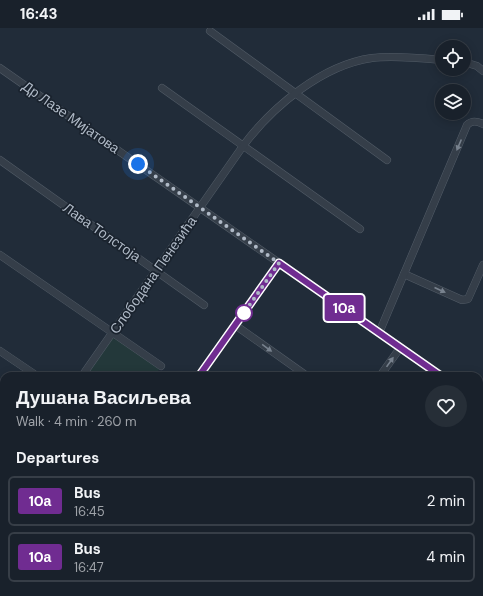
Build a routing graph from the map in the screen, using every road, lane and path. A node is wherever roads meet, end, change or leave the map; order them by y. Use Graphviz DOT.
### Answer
graph roads {
  1 [pos="210,31"];
  2 [pos="435,60"];
  3 [pos="471,64"];
  4 [pos="0,68"];
  5 [pos="483,71"];
  6 [pos="162,88"];
  7 [pos="296,94"];
  8 [pos="483,124"];
  9 [pos="243,146"];
  10 [pos="0,160"];
  11 [pos="387,160"];
  12 [pos="201,207"];
  13 [pos="360,229"];
  14 [pos="0,255"];
  15 [pos="279,263"];
  16 [pos="483,265"];
  17 [pos="156,270"];
  18 [pos="404,274"];
  19 [pos="204,305"];
  20 [pos="235,325"];
  21 [pos="112,333"];
  22 [pos="379,333"];
  23 [pos="400,348"];
  24 [pos="0,351"];
  25 [pos="161,366"];
  26 [pos="30,372"];
  27 [pos="85,372"];
  28 [pos="202,372"];
  29 [pos="301,372"];
  30 [pos="383,372"];
  31 [pos="435,372"];
  1 -- 7 [label="street"];
  2 -- 7 [label="street, Слободана Пенезића"];
  3 -- 5 [label="street"];
  4 -- 12 [label="street, Др Лазе Мијатова"];
  6 -- 9 [label="street"];
  7 -- 9 [label="street, Слободана Пенезића"];
  7 -- 11 [label="street"];
  8 -- 18 [label="street, one-way"];
  9 -- 12 [label="street, Слободана Пенезића"];
  9 -- 13 [label="street"];
  10 -- 17 [label="street, Лава Толстоја"];
  12 -- 15 [label="street, Др Лазе Мијатова"];
  12 -- 17 [label="street, Слободана Пенезића"];
  14 -- 21 [label="street"];
  15 -- 20 [label="street"];
  15 -- 22 [label="street, Др Лазе Мијатова"];
  18 -- 16 [label="street, one-way"];
  17 -- 19 [label="street, Лава Толстоја"];
  17 -- 21 [label="street, Слободана Пенезића"];
  18 -- 22 [label="street"];
  20 -- 28 [label="street"];
  20 -- 29 [label="street, one-way"];
  21 -- 25 [label="street"];
  21 -- 27 [label="street, Слободана Пенезића"];
  22 -- 23 [label="street, Др Лазе Мијатова"];
  30 -- 23 [label="street, one-way"];
  23 -- 31 [label="street, Др Лазе Мијатова"];
  24 -- 26 [label="street"];
}
